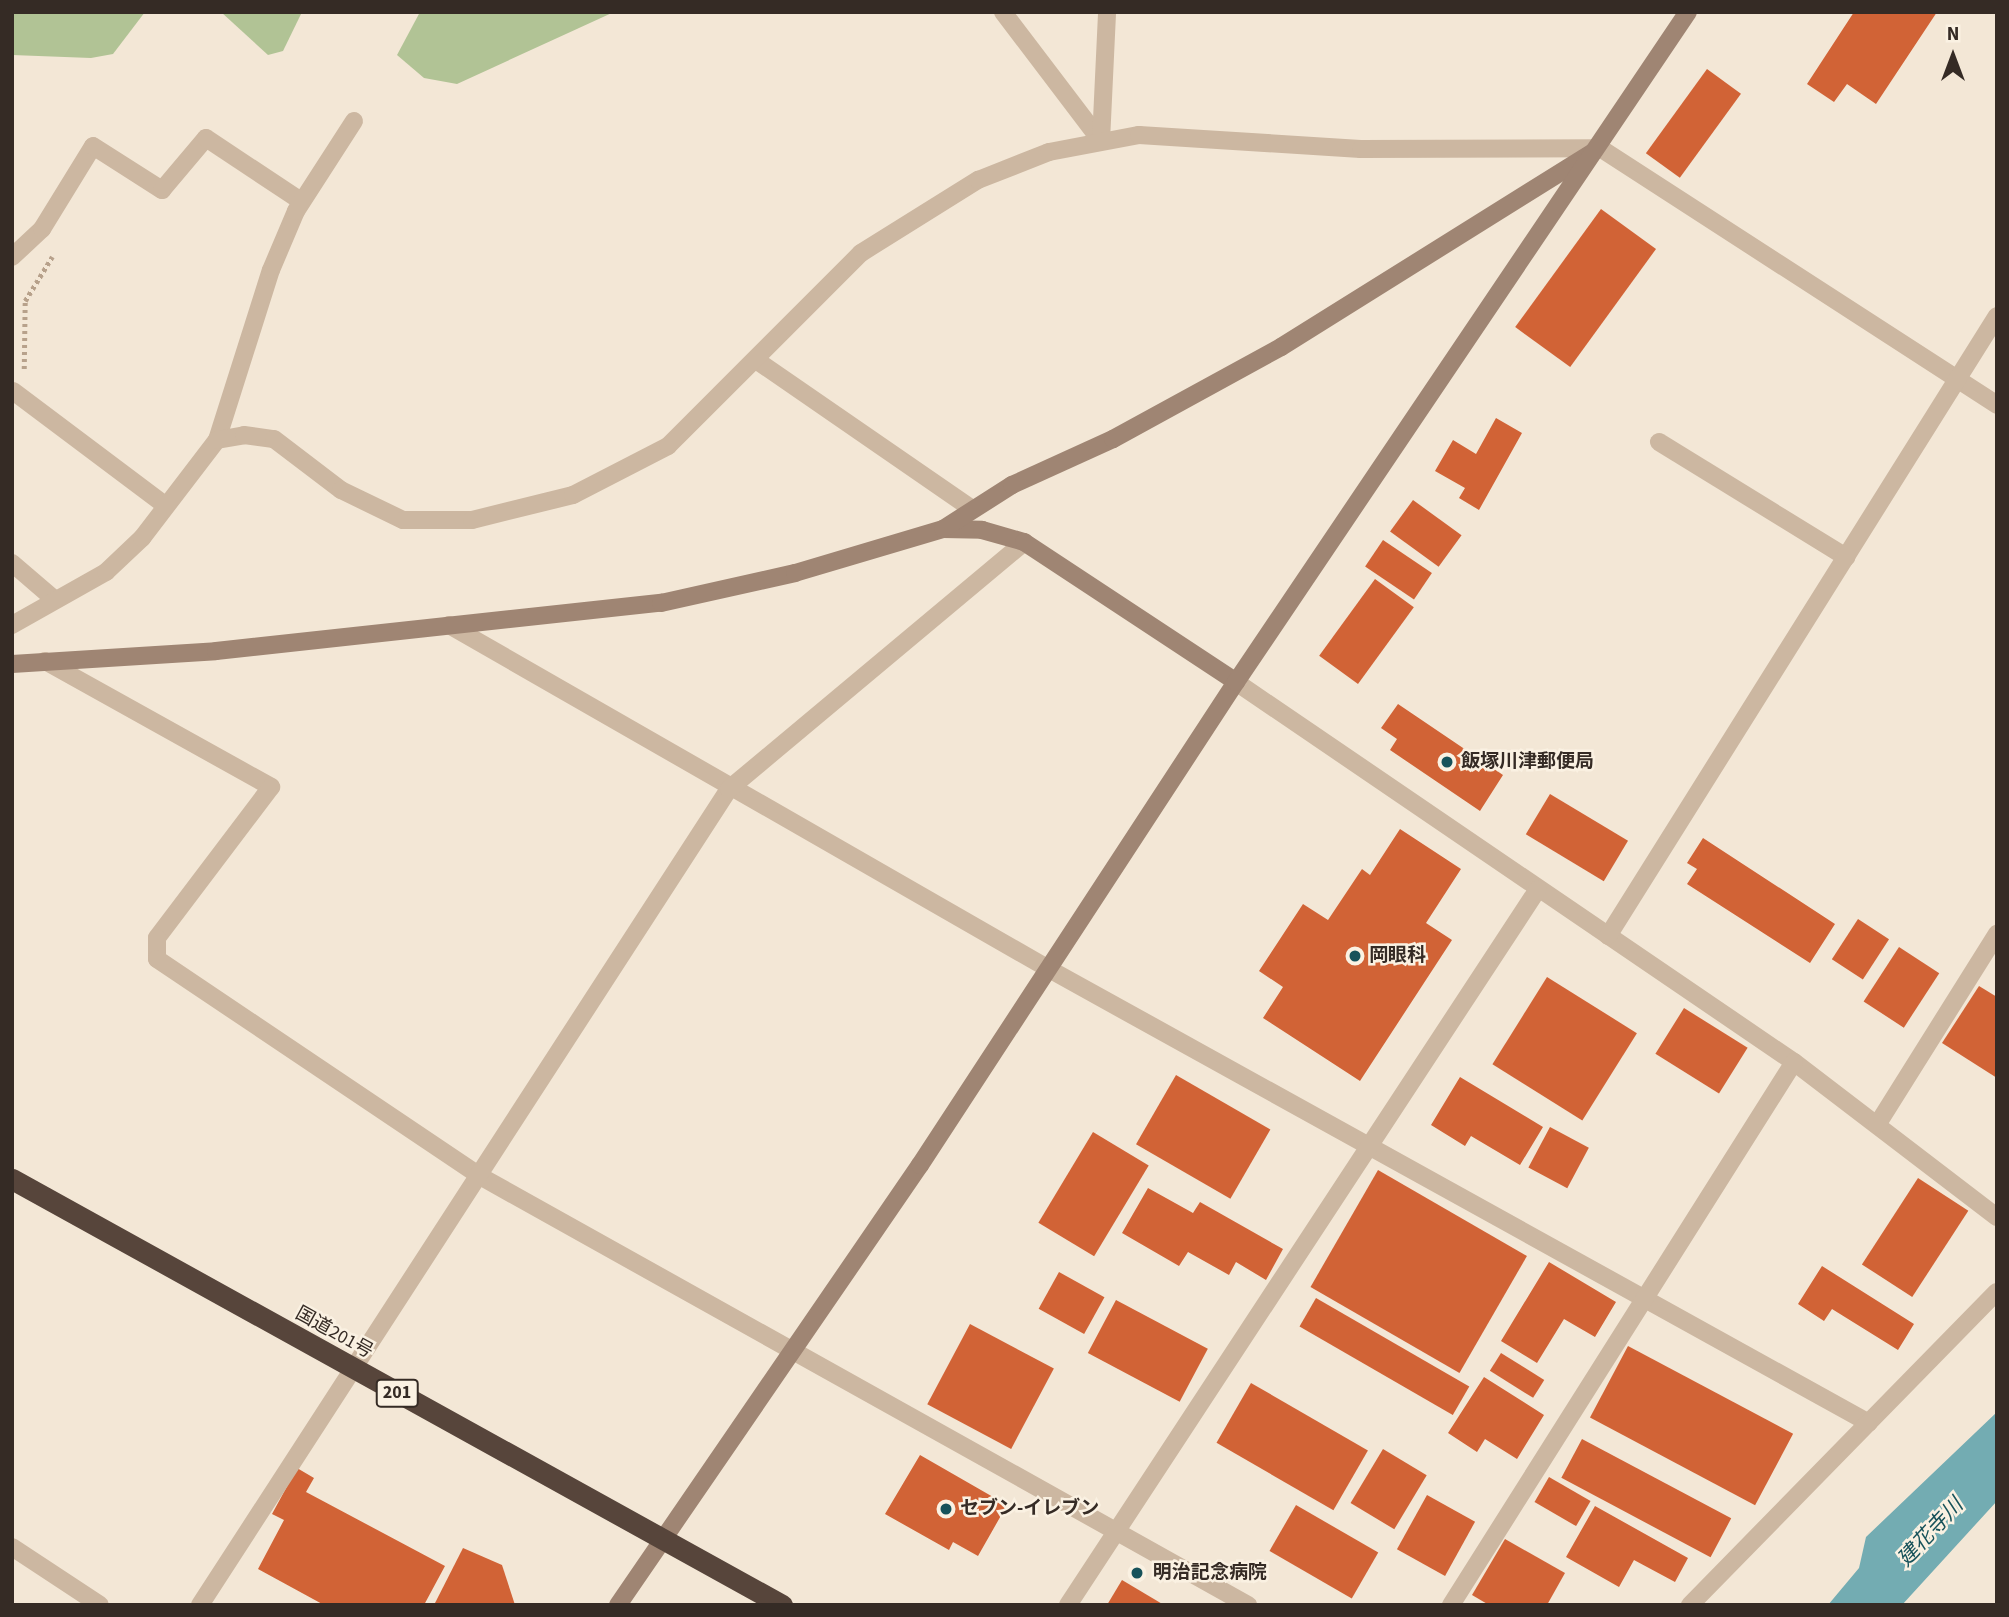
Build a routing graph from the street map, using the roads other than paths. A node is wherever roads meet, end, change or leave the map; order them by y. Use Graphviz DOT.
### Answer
graph roads {
  1 [pos="1003,12"];
  2 [pos="1107,12"];
  3 [pos="1688,12"];
  4 [pos="354,121"];
  5 [pos="1101,141"];
  6 [pos="1600,148"];
  7 [pos="301,201"];
  8 [pos="12,257"];
  9 [pos="1997,316"];
  10 [pos="756,360"];
  11 [pos="1957,380"];
  12 [pos="12,391"];
  13 [pos="1997,405"];
  14 [pos="217,440"];
  15 [pos="1658,442"];
  16 [pos="166,506"];
  17 [pos="972,509"];
  18 [pos="943,529"];
  19 [pos="1024,542"];
  20 [pos="1846,557"];
  21 [pos="12,563"];
  22 [pos="54,599"];
  23 [pos="12,625"];
  24 [pos="449,625"];
  25 [pos="45,662"];
  26 [pos="12,664"];
  27 [pos="1236,682"];
  28 [pos="729,789"];
  29 [pos="1538,889"];
  30 [pos="1997,934"];
  31 [pos="1608,936"];
  32 [pos="1048,969"];
  33 [pos="1794,1062"];
  34 [pos="1877,1125"];
  35 [pos="1369,1146"];
  36 [pos="478,1175"];
  37 [pos="12,1179"];
  38 [pos="1997,1217"];
  39 [pos="1997,1292"];
  40 [pos="1646,1300"];
  41 [pos="791,1352"];
  42 [pos="351,1368"];
  43 [pos="1869,1423"];
  44 [pos="1116,1532"];
  45 [pos="662,1536"];
  46 [pos="12,1546"];
  47 [pos="100,1605"];
  48 [pos="200,1605"];
  49 [pos="618,1605"];
  50 [pos="782,1605"];
  51 [pos="1068,1605"];
  52 [pos="1248,1605"];
  53 [pos="1451,1605"];
  54 [pos="1690,1605"];
  1 -- 5 [label="street"];
  2 -- 5 [label="street"];
  3 -- 6 [label="street"];
  4 -- 7 [label="street"];
  5 -- 6 [label="street"];
  5 -- 10 [label="street"];
  6 -- 11 [label="street"];
  6 -- 17 [label="street"];
  6 -- 27 [label="street"];
  7 -- 8 [label="street"];
  7 -- 14 [label="street"];
  9 -- 11 [label="street"];
  10 -- 14 [label="street"];
  10 -- 17 [label="street"];
  11 -- 13 [label="street"];
  11 -- 20 [label="street"];
  12 -- 16 [label="street"];
  14 -- 16 [label="street"];
  15 -- 20 [label="street"];
  16 -- 22 [label="street"];
  17 -- 18 [label="street"];
  18 -- 19 [label="street"];
  18 -- 24 [label="street"];
  19 -- 27 [label="street"];
  19 -- 28 [label="street"];
  20 -- 31 [label="street"];
  21 -- 22 [label="street"];
  22 -- 23 [label="street"];
  24 -- 25 [label="street"];
  24 -- 28 [label="street"];
  25 -- 26 [label="street"];
  25 -- 36 [label="street"];
  27 -- 29 [label="street"];
  27 -- 32 [label="street"];
  28 -- 32 [label="street"];
  28 -- 36 [label="street"];
  29 -- 31 [label="street"];
  29 -- 35 [label="street"];
  30 -- 34 [label="street"];
  31 -- 33 [label="street"];
  32 -- 35 [label="street"];
  32 -- 41 [label="street"];
  33 -- 34 [label="street"];
  33 -- 40 [label="street"];
  34 -- 38 [label="street"];
  35 -- 40 [label="street"];
  35 -- 44 [label="street"];
  36 -- 41 [label="street"];
  36 -- 42 [label="street"];
  37 -- 42 [label="highway, 国道201号 / 201"];
  39 -- 43 [label="street"];
  40 -- 43 [label="street"];
  40 -- 53 [label="street"];
  41 -- 44 [label="street"];
  41 -- 45 [label="street"];
  42 -- 45 [label="highway, 国道201号 / 201"];
  42 -- 48 [label="street"];
  43 -- 54 [label="street"];
  44 -- 51 [label="street"];
  44 -- 52 [label="street"];
  45 -- 49 [label="street"];
  45 -- 50 [label="highway, 国道201号 / 201"];
  46 -- 47 [label="street"];
}
